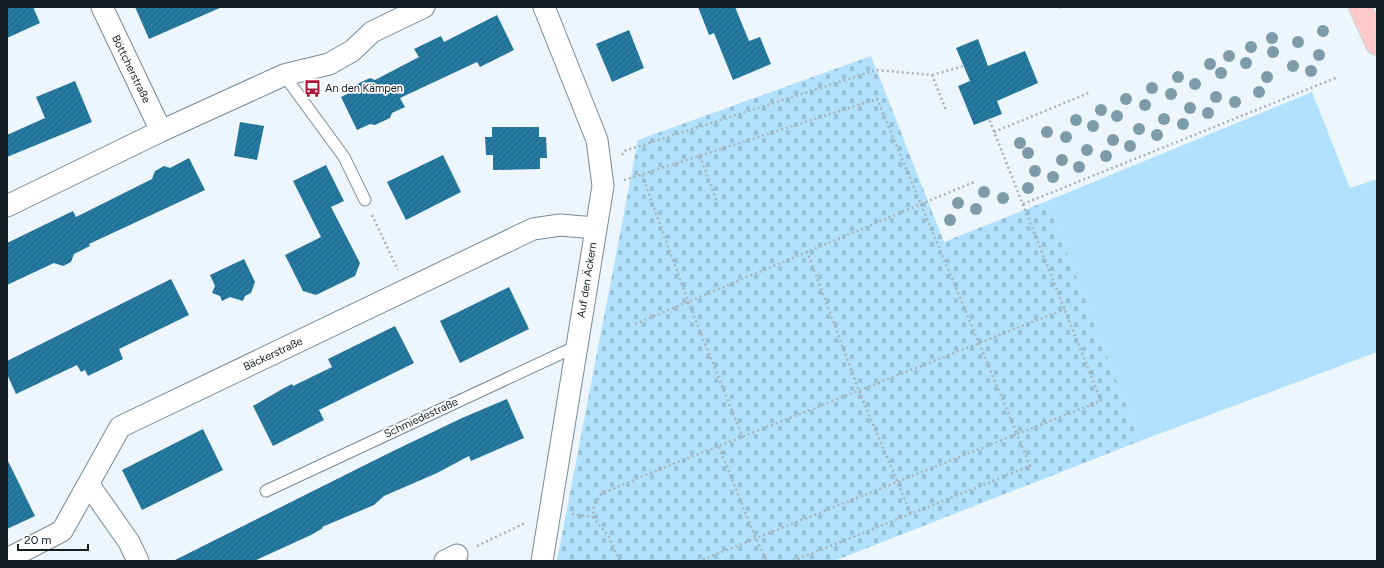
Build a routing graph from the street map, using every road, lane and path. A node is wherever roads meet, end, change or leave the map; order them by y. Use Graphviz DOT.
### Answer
graph roads {
  1 [pos="102,7"];
  2 [pos="424,7"];
  3 [pos="544,7"];
  4 [pos="1360,7"];
  5 [pos="1377,44"];
  6 [pos="964,66"];
  7 [pos="284,75"];
  8 [pos="932,75"];
  9 [pos="1338,77"];
  10 [pos="1091,92"];
  11 [pos="946,110"];
  12 [pos="989,119"];
  13 [pos="161,131"];
  14 [pos="994,132"];
  15 [pos="700,156"];
  16 [pos="621,157"];
  17 [pos="642,175"];
  18 [pos="974,182"];
  19 [pos="602,186"];
  20 [pos="365,200"];
  21 [pos="717,202"];
  22 [pos="1023,204"];
  23 [pos="7,206"];
  24 [pos="921,206"];
  25 [pos="595,228"];
  26 [pos="807,251"];
  27 [pos="407,290"];
  28 [pos="688,301"];
  29 [pos="1065,309"];
  30 [pos="635,324"];
  31 [pos="978,344"];
  32 [pos="577,346"];
  33 [pos="860,391"];
  34 [pos="1017,434"];
  35 [pos="743,438"];
  36 [pos="720,447"];
  37 [pos="896,481"];
  38 [pos="89,485"];
  39 [pos="266,491"];
  40 [pos="552,510"];
  41 [pos="911,514"];
  42 [pos="756,539"];
  43 [pos="451,558"];
  44 [pos="7,559"];
  45 [pos="138,561"];
  46 [pos="542,561"];
  47 [pos="619,561"];
  48 [pos="699,561"];
  49 [pos="768,561"];
  50 [pos="794,561"];
  1 -- 13 [label="street, Böttcherstraße"];
  2 -- 7 [label="street"];
  3 -- 19 [label="street, Auf den Äckern"];
  4 -- 5 [label="main road"];
  6 -- 8 [label="path"];
  7 -- 13 [label="street"];
  7 -- 20 [label="lane"];
  8 -- 11 [label="path"];
  8 -- 16 [label="path"];
  9 -- 22 [label="path"];
  10 -- 14 [label="path"];
  12 -- 14 [label="path"];
  13 -- 23 [label="street"];
  14 -- 22 [label="path"];
  15 -- 17 [label="path"];
  15 -- 21 [label="path"];
  15 -- 24 [label="path"];
  17 -- 19 [label="path"];
  17 -- 28 [label="path"];
  18 -- 24 [label="path"];
  19 -- 25 [label="street, Auf den Äckern"];
  20 -- 27 [label="path"];
  22 -- 29 [label="path"];
  24 -- 26 [label="path"];
  24 -- 31 [label="path"];
  25 -- 27 [label="street, Bäckerstraße"];
  25 -- 32 [label="street, Auf den Äckern"];
  26 -- 28 [label="path"];
  26 -- 33 [label="path"];
  27 -- 38 [label="street, Bäckerstraße"];
  28 -- 30 [label="path"];
  28 -- 35 [label="path"];
  29 -- 31 [label="path"];
  29 -- 34 [label="path"];
  31 -- 33 [label="path"];
  31 -- 34 [label="path"];
  32 -- 39 [label="lane, Schmiedestraße"];
  32 -- 40 [label="street, Auf den Äckern"];
  33 -- 35 [label="path"];
  33 -- 37 [label="path"];
  34 -- 37 [label="path"];
  34 -- 41 [label="path"];
  35 -- 36 [label="path"];
  36 -- 42 [label="path"];
  36 -- 47 [label="path"];
  37 -- 41 [label="path"];
  37 -- 42 [label="path"];
  38 -- 44 [label="street, Bäckerstraße"];
  38 -- 45 [label="street"];
  40 -- 43 [label="path"];
  40 -- 46 [label="street, Auf den Äckern"];
  41 -- 50 [label="path"];
  42 -- 48 [label="path"];
  42 -- 49 [label="path"];
}
